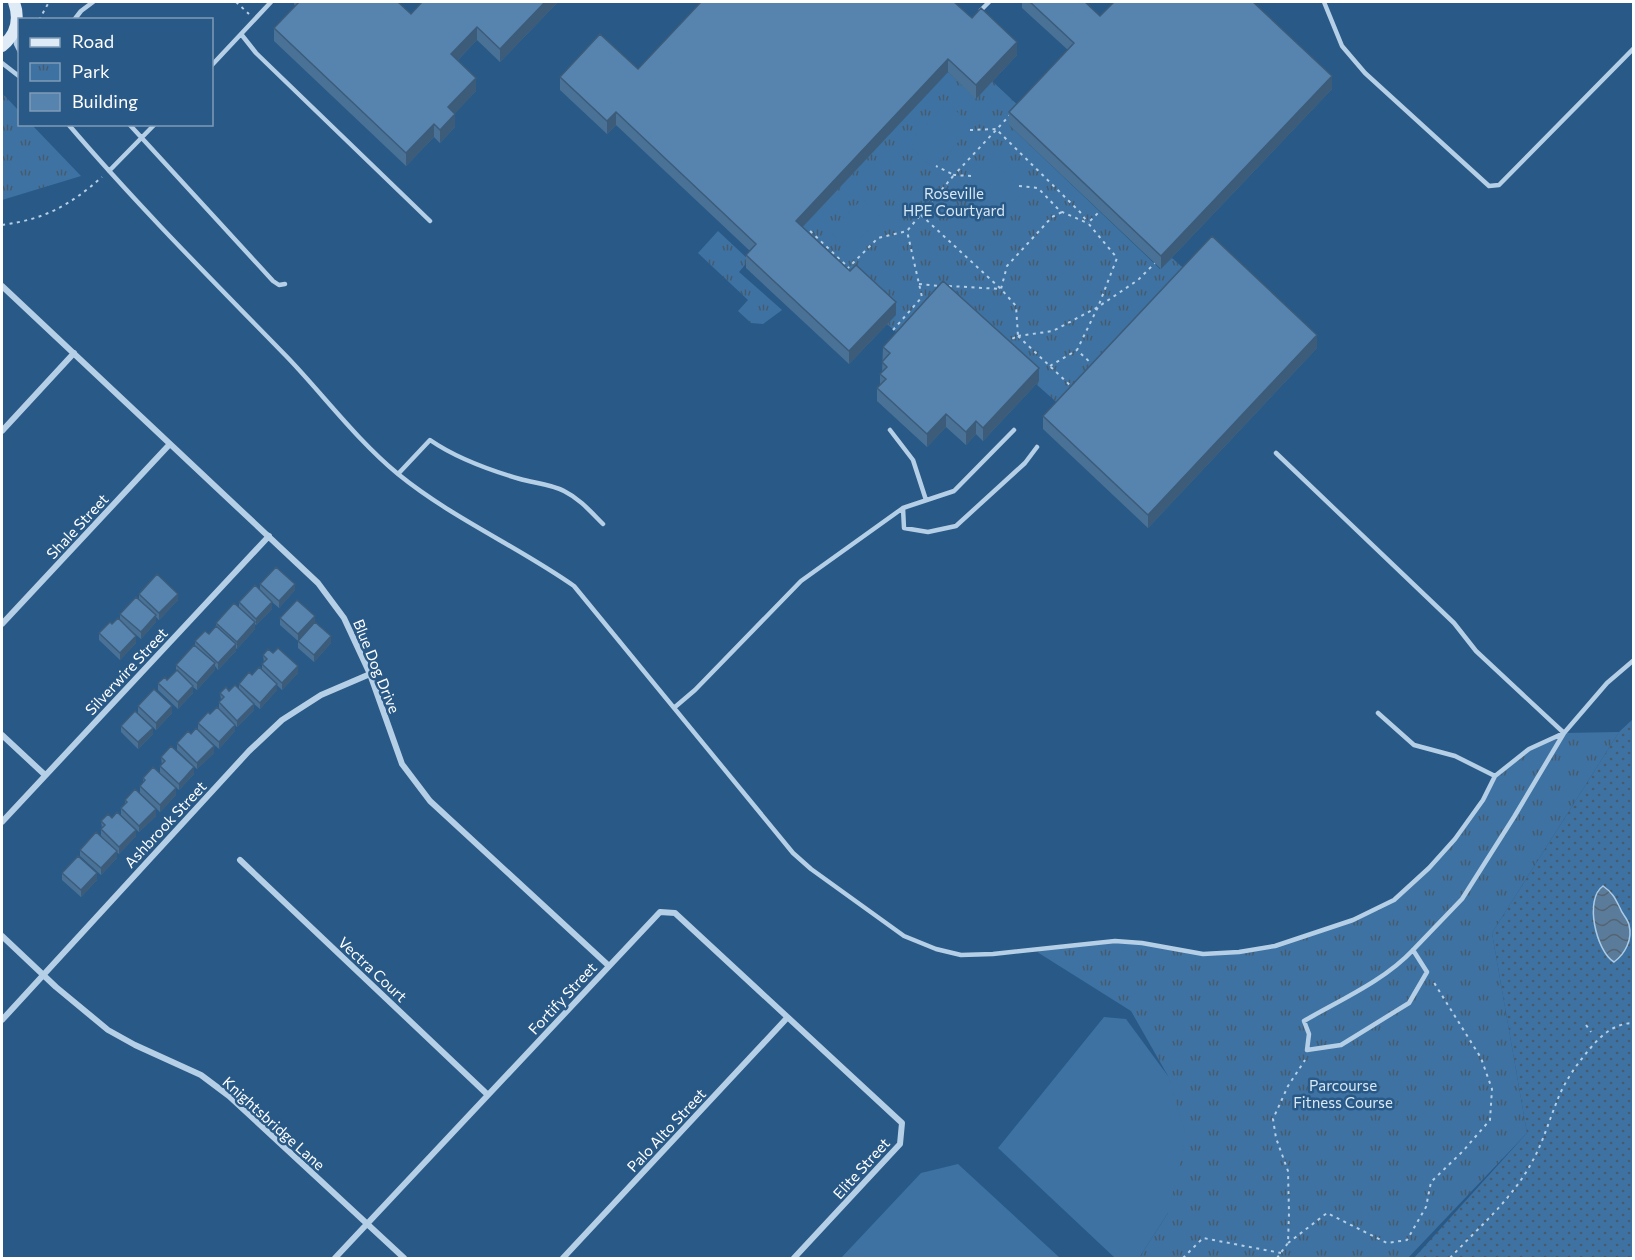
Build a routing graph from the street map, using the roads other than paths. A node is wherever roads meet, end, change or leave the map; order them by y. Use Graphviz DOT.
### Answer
graph roads {
  1 [pos="14,2"];
  2 [pos="24,2"];
  3 [pos="93,2"];
  4 [pos="271,2"];
  5 [pos="989,2"];
  6 [pos="1324,2"];
  7 [pos="981,10"];
  8 [pos="76,18"];
  9 [pos="16,22"];
  10 [pos="240,34"];
  11 [pos="2,46"];
  12 [pos="18,48"];
  13 [pos="1634,48"];
  14 [pos="2,63"];
  15 [pos="213,64"];
  16 [pos="18,75"];
  17 [pos="70,126"];
  18 [pos="131,126"];
  19 [pos="153,126"];
  20 [pos="142,139"];
  21 [pos="109,171"];
  22 [pos="430,220"];
  23 [pos="285,284"];
  24 [pos="2,286"];
  25 [pos="75,353"];
  26 [pos="890,430"];
  27 [pos="1014,430"];
  28 [pos="2,431"];
  29 [pos="169,445"];
  30 [pos="1037,447"];
  31 [pos="1276,453"];
  32 [pos="398,474"];
  33 [pos="926,500"];
  34 [pos="903,508"];
  35 [pos="603,524"];
  36 [pos="269,536"];
  37 [pos="2,624"];
  38 [pos="1634,660"];
  39 [pos="370,674"];
  40 [pos="675,707"];
  41 [pos="1378,713"];
  42 [pos="1563,733"];
  43 [pos="2,735"];
  44 [pos="45,775"];
  45 [pos="1495,776"];
  46 [pos="2,822"];
  47 [pos="240,860"];
  48 [pos="2,936"];
  49 [pos="1413,950"];
  50 [pos="609,966"];
  51 [pos="43,975"];
  52 [pos="787,1018"];
  53 [pos="2,1020"];
  54 [pos="488,1095"];
  55 [pos="367,1224"];
  56 [pos="334,1258"];
  57 [pos="404,1258"];
  58 [pos="563,1258"];
  59 [pos="795,1258"];
  1 -- 9 [label="street"];
  2 -- 9 [label="street"];
  3 -- 8 [label="lane"];
  4 -- 10 [label="lane"];
  5 -- 7 [label="lane"];
  6 -- 13 [label="lane"];
  9 -- 11 [label="street"];
  9 -- 12 [label="lane"];
  10 -- 15 [label="lane"];
  10 -- 22 [label="lane"];
  14 -- 16 [label="lane"];
  17 -- 21 [label="lane"];
  18 -- 20 [label="lane"];
  19 -- 20 [label="lane"];
  20 -- 21 [label="lane"];
  20 -- 23 [label="lane"];
  21 -- 32 [label="lane"];
  24 -- 25 [label="street, Blue Dog Drive"];
  25 -- 28 [label="street"];
  25 -- 29 [label="street, Blue Dog Drive"];
  26 -- 33 [label="lane"];
  27 -- 33 [label="lane"];
  29 -- 36 [label="street, Blue Dog Drive"];
  29 -- 37 [label="street, Shale Street"];
  30 -- 34 [label="lane"];
  31 -- 42 [label="lane"];
  32 -- 35 [label="lane"];
  32 -- 40 [label="lane"];
  33 -- 34 [label="lane"];
  34 -- 40 [label="lane"];
  36 -- 39 [label="street, Blue Dog Drive"];
  36 -- 44 [label="street, Silverwire Street"];
  38 -- 42 [label="lane"];
  39 -- 50 [label="street, Blue Dog Drive"];
  39 -- 51 [label="street, Ashbrook Street"];
  40 -- 45 [label="lane"];
  41 -- 45 [label="lane"];
  42 -- 45 [label="lane"];
  42 -- 49 [label="lane"];
  43 -- 44 [label="street"];
  44 -- 46 [label="street, Silverwire Street"];
  47 -- 54 [label="street, Vectra Court"];
  48 -- 51 [label="street, Knightsbridge Lane"];
  49 -- 49 [label="lane"];
  50 -- 52 [label="street, Fortify Street"];
  50 -- 54 [label="street, Fortify Street"];
  51 -- 53 [label="street, Ashbrook Street"];
  51 -- 55 [label="street, Knightsbridge Lane"];
  52 -- 58 [label="street, Palo Alto Street"];
  52 -- 59 [label="street, Elite Street"];
  54 -- 55 [label="street, Fortify Street"];
  55 -- 56 [label="street, Fortify Street"];
  55 -- 57 [label="street, Knightsbridge Lane"];
}
